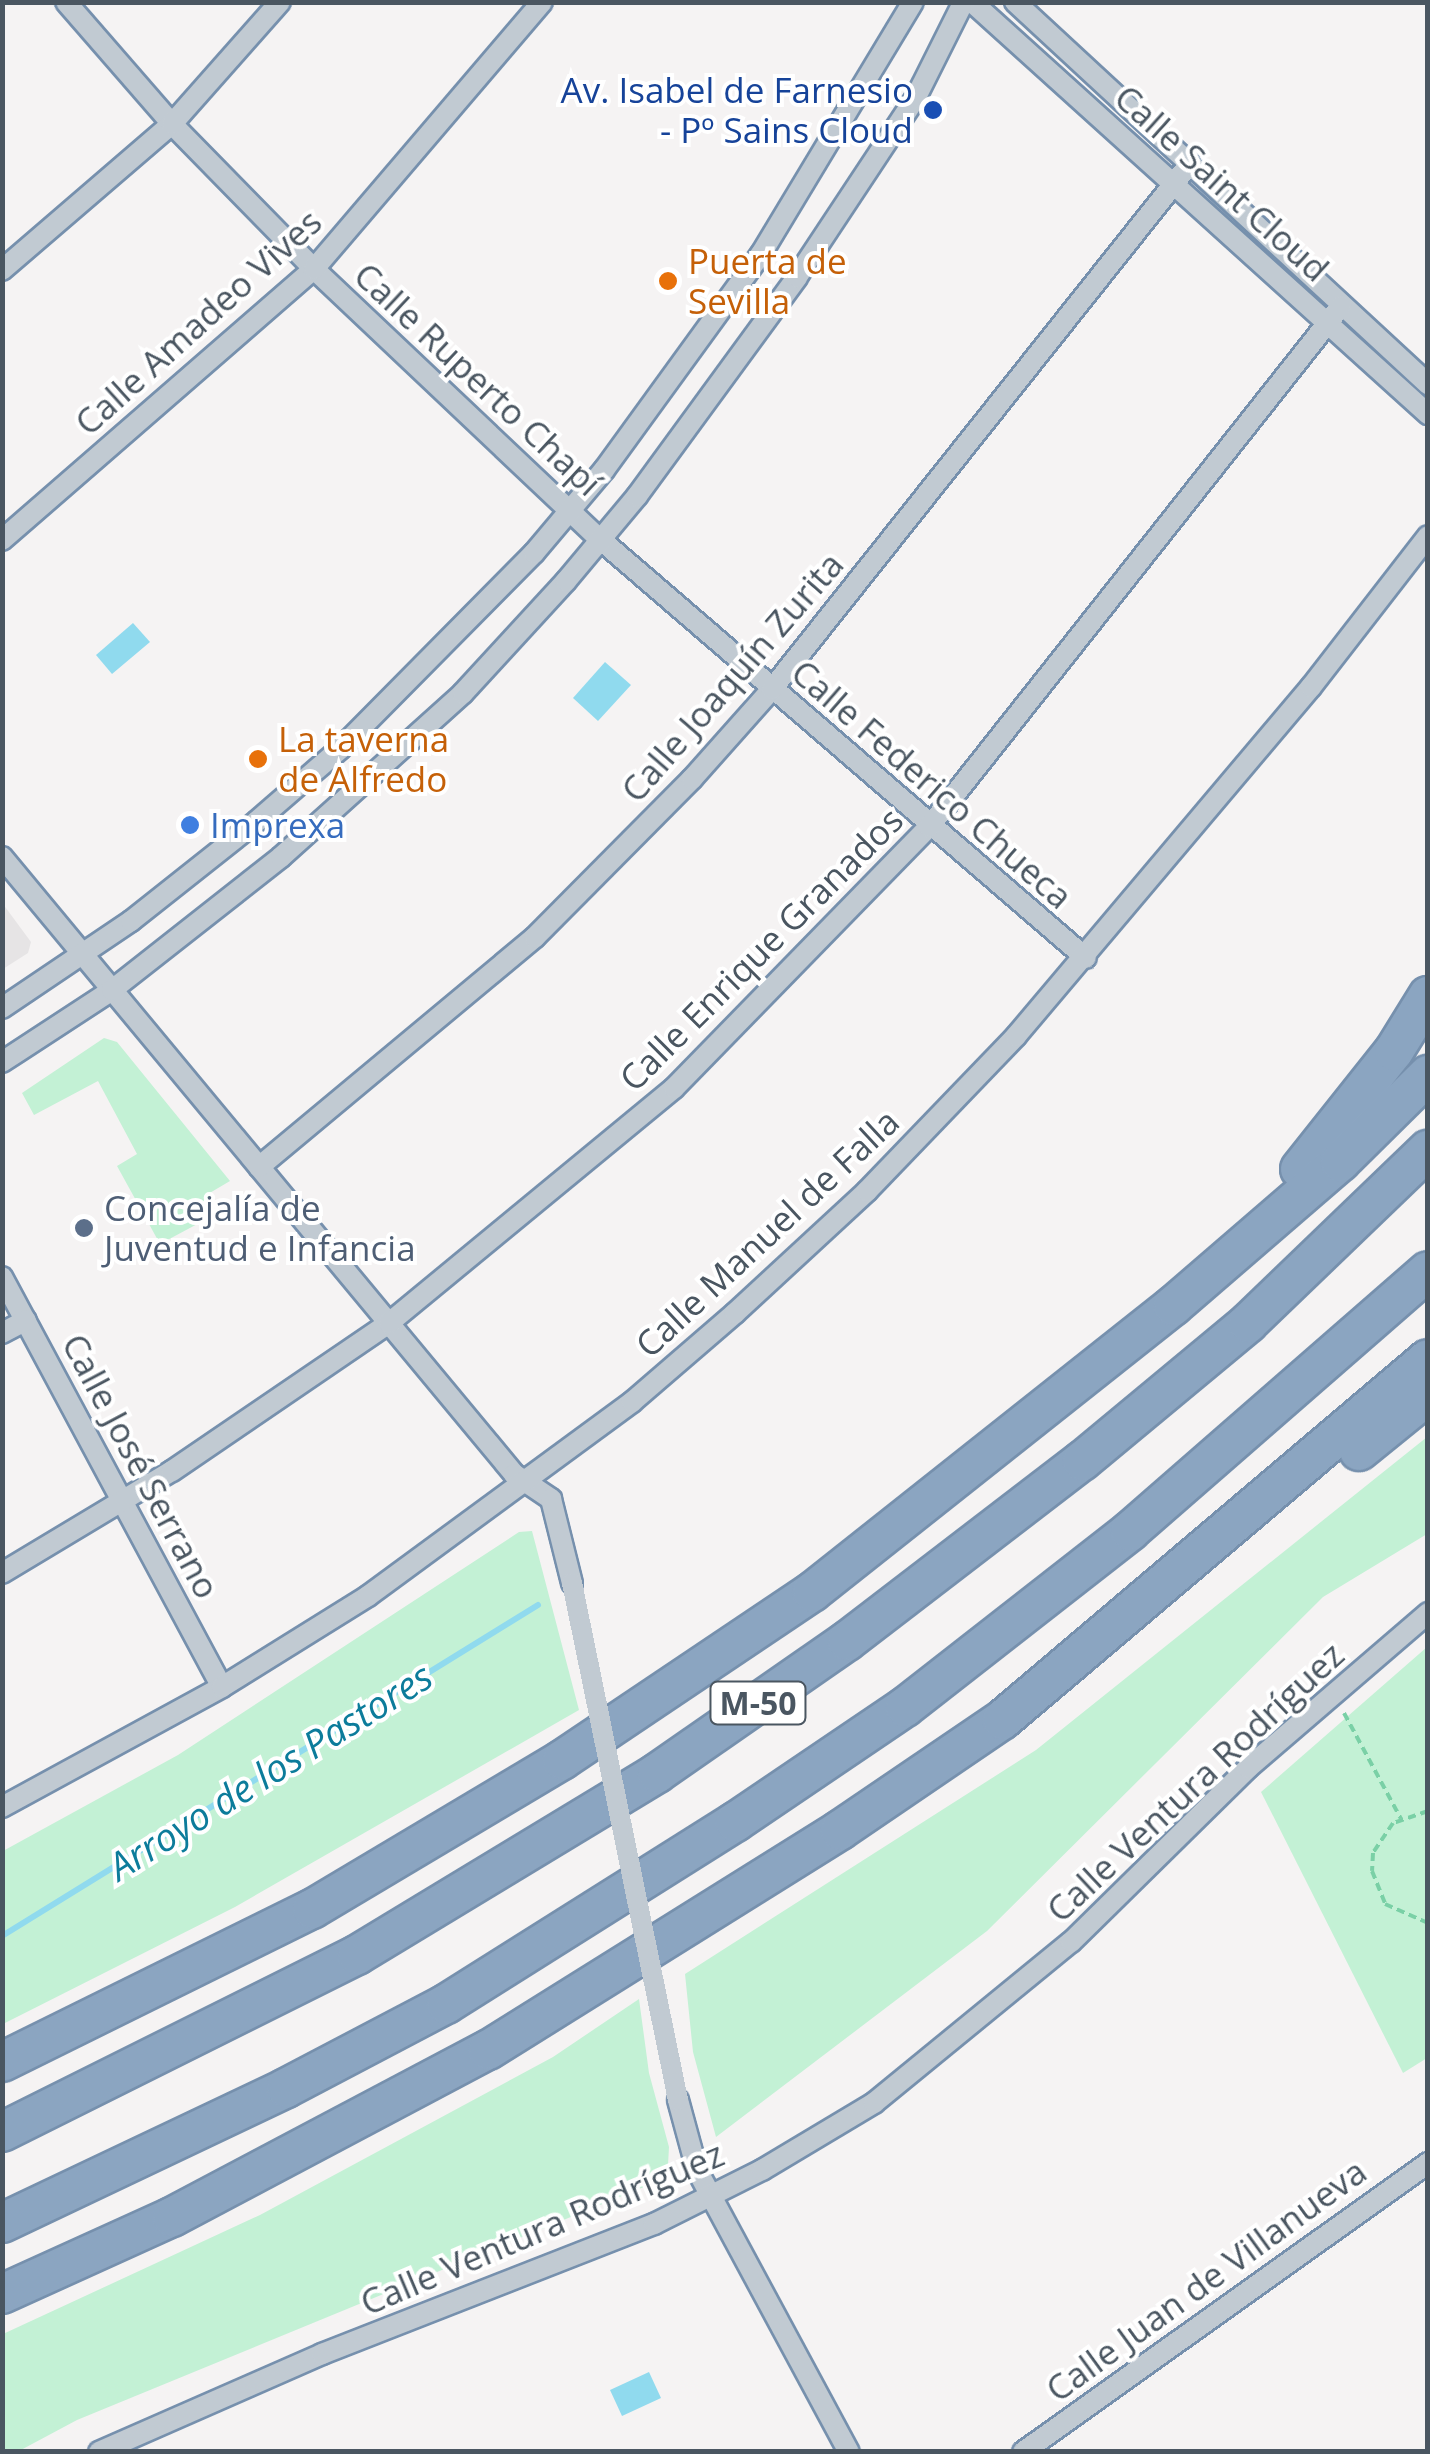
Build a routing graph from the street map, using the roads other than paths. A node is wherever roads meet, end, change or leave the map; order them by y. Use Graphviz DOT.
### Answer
graph roads {
  1 [pos="66,2"];
  2 [pos="280,2"];
  3 [pos="542,2"];
  4 [pos="913,2"];
  5 [pos="945,2"];
  6 [pos="1014,2"];
  7 [pos="967,3"];
  8 [pos="172,124"];
  9 [pos="1188,166"];
  10 [pos="1173,185"];
  11 [pos="314,269"];
  12 [pos="2,270"];
  13 [pos="1334,314"];
  14 [pos="1428,384"];
  15 [pos="1428,414"];
  16 [pos="571,509"];
  17 [pos="1428,536"];
  18 [pos="2,540"];
  19 [pos="601,540"];
  20 [pos="772,689"];
  21 [pos="929,827"];
  22 [pos="2,857"];
  23 [pos="83,954"];
  24 [pos="1086,958"];
  25 [pos="112,990"];
  26 [pos="1428,996"];
  27 [pos="2,1008"];
  28 [pos="2,1062"];
  29 [pos="1428,1074"];
  30 [pos="1428,1150"];
  31 [pos="259,1167"];
  32 [pos="1428,1271"];
  33 [pos="2,1277"];
  34 [pos="1173,1306"];
  35 [pos="26,1320"];
  36 [pos="389,1323"];
  37 [pos="2,1333"];
  38 [pos="1428,1359"];
  39 [pos="1428,1395"];
  40 [pos="528,1482"];
  41 [pos="124,1501"];
  42 [pos="2,1573"];
  43 [pos="1428,1613"];
  44 [pos="222,1687"];
  45 [pos="1002,1720"];
  46 [pos="2,1807"];
  47 [pos="2,2062"];
  48 [pos="2,2132"];
  49 [pos="1428,2162"];
  50 [pos="712,2198"];
  51 [pos="2,2223"];
  52 [pos="2,2294"];
  53 [pos="99,2452"];
  54 [pos="848,2452"];
  55 [pos="1024,2452"];
  1 -- 8 [label="street, Calle Ruperto Chapí"];
  2 -- 8 [label="street"];
  3 -- 11 [label="street, Calle Amadeo Vives"];
  4 -- 16 [label="street"];
  5 -- 7 [label="street"];
  6 -- 9 [label="street, Calle Saint Cloud"];
  7 -- 10 [label="street, Calle Saint Cloud"];
  7 -- 19 [label="street"];
  8 -- 11 [label="street, Calle Ruperto Chapí"];
  8 -- 12 [label="street"];
  9 -- 10 [label="street, Calle Joaquín Zurita"];
  9 -- 13 [label="street, Calle Saint Cloud"];
  10 -- 13 [label="street, Calle Saint Cloud"];
  10 -- 20 [label="street, Calle Joaquín Zurita"];
  11 -- 16 [label="street, Calle Ruperto Chapí"];
  11 -- 18 [label="street, Calle Amadeo Vives"];
  13 -- 14 [label="street, Calle Saint Cloud"];
  13 -- 15 [label="street, Calle Saint Cloud"];
  13 -- 21 [label="street, Calle Enrique Granados"];
  16 -- 19 [label="street, Calle Ruperto Chapí"];
  16 -- 23 [label="street"];
  17 -- 24 [label="street, Calle Manuel de Falla"];
  19 -- 20 [label="street, Calle Federico Chueca"];
  19 -- 25 [label="street"];
  20 -- 21 [label="street, Calle Federico Chueca"];
  20 -- 31 [label="street, Calle Joaquín Zurita"];
  21 -- 24 [label="street, Calle Federico Chueca"];
  21 -- 36 [label="street, Calle Enrique Granados"];
  22 -- 23 [label="street"];
  23 -- 25 [label="street"];
  23 -- 27 [label="street"];
  24 -- 40 [label="street, Calle Manuel de Falla"];
  25 -- 28 [label="street"];
  25 -- 31 [label="street"];
  26 -- 34 [label="highway"];
  29 -- 34 [label="highway"];
  30 -- 48 [label="highway, M-50"];
  31 -- 36 [label="street"];
  32 -- 51 [label="highway, M-50"];
  33 -- 35 [label="street, Calle José Serrano"];
  34 -- 47 [label="highway"];
  35 -- 37 [label="street"];
  35 -- 41 [label="street, Calle José Serrano"];
  36 -- 40 [label="street"];
  36 -- 41 [label="street, Calle Enrique Granados"];
  38 -- 45 [label="highway"];
  39 -- 45 [label="highway"];
  40 -- 44 [label="street, Calle Manuel de Falla"];
  40 -- 50 [label="street, bridge"];
  41 -- 42 [label="street, Calle Enrique Granados"];
  41 -- 44 [label="street, Calle José Serrano"];
  43 -- 50 [label="street, Calle Ventura Rodríguez"];
  44 -- 46 [label="street, Calle Manuel de Falla"];
  45 -- 52 [label="highway"];
  49 -- 55 [label="street, Calle Juan de Villanueva"];
  50 -- 53 [label="street, Calle Ventura Rodríguez"];
  50 -- 54 [label="street"];
}
